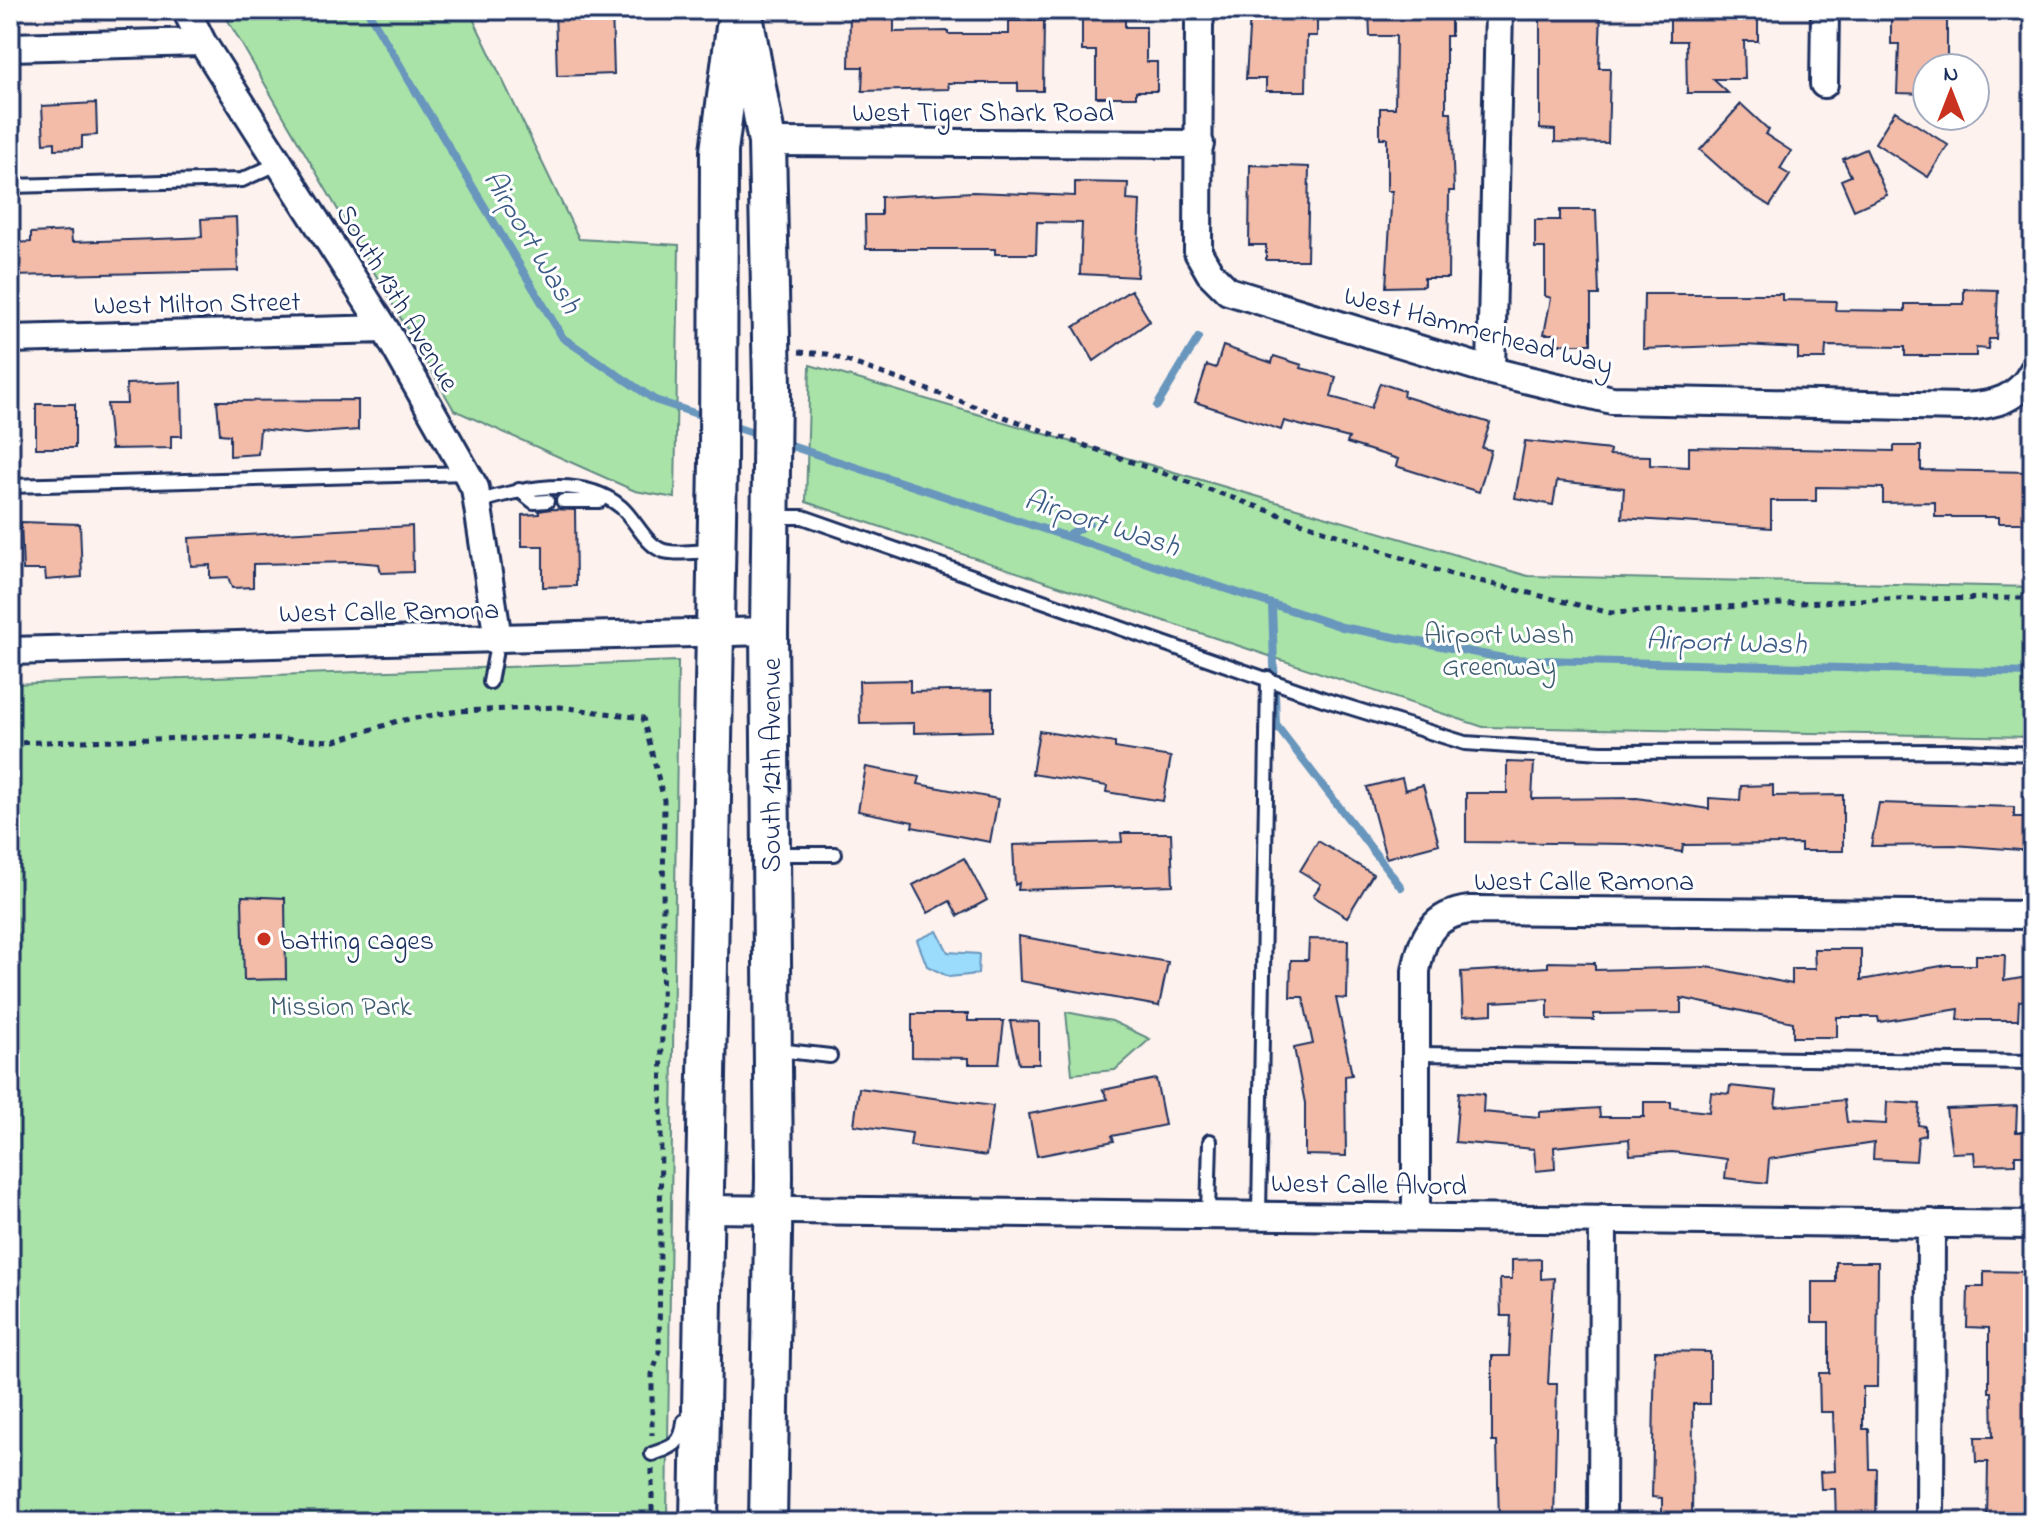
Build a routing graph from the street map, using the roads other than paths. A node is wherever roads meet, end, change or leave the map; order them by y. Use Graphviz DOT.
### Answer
graph roads {
  1 [pos="186,10"];
  2 [pos="740,10"];
  3 [pos="1202,10"];
  4 [pos="1499,10"];
  5 [pos="1825,10"];
  6 [pos="202,42"];
  7 [pos="10,47"];
  8 [pos="1824,84"];
  9 [pos="767,142"];
  10 [pos="1200,144"];
  11 [pos="279,163"];
  12 [pos="10,186"];
  13 [pos="385,329"];
  14 [pos="10,339"];
  15 [pos="1491,371"];
  16 [pos="2024,389"];
  17 [pos="467,473"];
  18 [pos="10,486"];
  19 [pos="519,490"];
  20 [pos="607,500"];
  21 [pos="547,501"];
  22 [pos="563,501"];
  23 [pos="477,502"];
  24 [pos="771,502"];
  25 [pos="716,551"];
  26 [pos="769,631"];
  27 [pos="712,634"];
  28 [pos="498,639"];
  29 [pos="10,651"];
  30 [pos="1268,678"];
  31 [pos="490,682"];
  32 [pos="2033,754"];
  33 [pos="770,854"];
  34 [pos="835,854"];
  35 [pos="2033,915"];
  36 [pos="773,1049"];
  37 [pos="1417,1054"];
  38 [pos="830,1056"];
  39 [pos="2033,1062"];
  40 [pos="1210,1141"];
  41 [pos="773,1208"];
  42 [pos="705,1209"];
  43 [pos="1208,1213"];
  44 [pos="1259,1214"];
  45 [pos="1416,1216"];
  46 [pos="1603,1219"];
  47 [pos="1931,1223"];
  48 [pos="2033,1225"];
  49 [pos="691,1392"];
  50 [pos="652,1454"];
  51 [pos="699,1522"];
  52 [pos="768,1522"];
  53 [pos="1602,1522"];
  54 [pos="1930,1522"];
  1 -- 6 [label="street, South 13th Avenue"];
  2 -- 9 [label="main road, South 12th Avenue"];
  2 -- 25 [label="main road, South 12th Avenue"];
  3 -- 10 [label="street, West Hammerhead Way"];
  4 -- 15 [label="street"];
  5 -- 8 [label="street"];
  6 -- 7 [label="street"];
  6 -- 11 [label="street, South 13th Avenue"];
  9 -- 10 [label="street, West Tiger Shark Road"];
  9 -- 24 [label="main road, South 12th Avenue"];
  10 -- 15 [label="street, West Hammerhead Way"];
  11 -- 12 [label="lane"];
  11 -- 13 [label="street, South 13th Avenue"];
  13 -- 14 [label="street, West Milton Street"];
  13 -- 17 [label="street, South 13th Avenue"];
  15 -- 16 [label="street, West Hammerhead Way"];
  17 -- 18 [label="lane"];
  17 -- 23 [label="street, South 13th Avenue"];
  19 -- 20 [label="lane"];
  19 -- 21 [label="lane"];
  19 -- 23 [label="lane"];
  20 -- 22 [label="lane"];
  20 -- 25 [label="lane"];
  23 -- 28 [label="street, South 13th Avenue"];
  24 -- 26 [label="main road, South 12th Avenue"];
  24 -- 30 [label="lane"];
  25 -- 27 [label="main road, South 12th Avenue"];
  26 -- 27 [label="street, West Calle Ramona"];
  26 -- 33 [label="main road, South 12th Avenue"];
  27 -- 28 [label="street, West Calle Ramona"];
  27 -- 42 [label="main road, South 12th Avenue"];
  28 -- 29 [label="street, West Calle Ramona"];
  28 -- 31 [label="lane"];
  30 -- 32 [label="lane"];
  30 -- 44 [label="lane"];
  33 -- 34 [label="lane"];
  33 -- 36 [label="main road, South 12th Avenue"];
  35 -- 37 [label="street, West Calle Ramona"];
  36 -- 38 [label="lane"];
  36 -- 41 [label="main road, South 12th Avenue"];
  37 -- 39 [label="lane"];
  37 -- 45 [label="street, West Calle Ramona"];
  40 -- 43 [label="lane"];
  41 -- 42 [label="street, West Calle Alvord"];
  41 -- 43 [label="street, West Calle Alvord"];
  41 -- 52 [label="main road, South 12th Avenue"];
  42 -- 49 [label="main road, South 12th Avenue"];
  43 -- 44 [label="street, West Calle Alvord"];
  44 -- 45 [label="street, West Calle Alvord"];
  45 -- 46 [label="street, West Calle Alvord"];
  46 -- 47 [label="street, West Calle Alvord"];
  46 -- 53 [label="street"];
  47 -- 48 [label="street, West Calle Alvord"];
  47 -- 54 [label="street"];
  49 -- 50 [label="lane"];
  49 -- 51 [label="main road, South 12th Avenue"];
}
